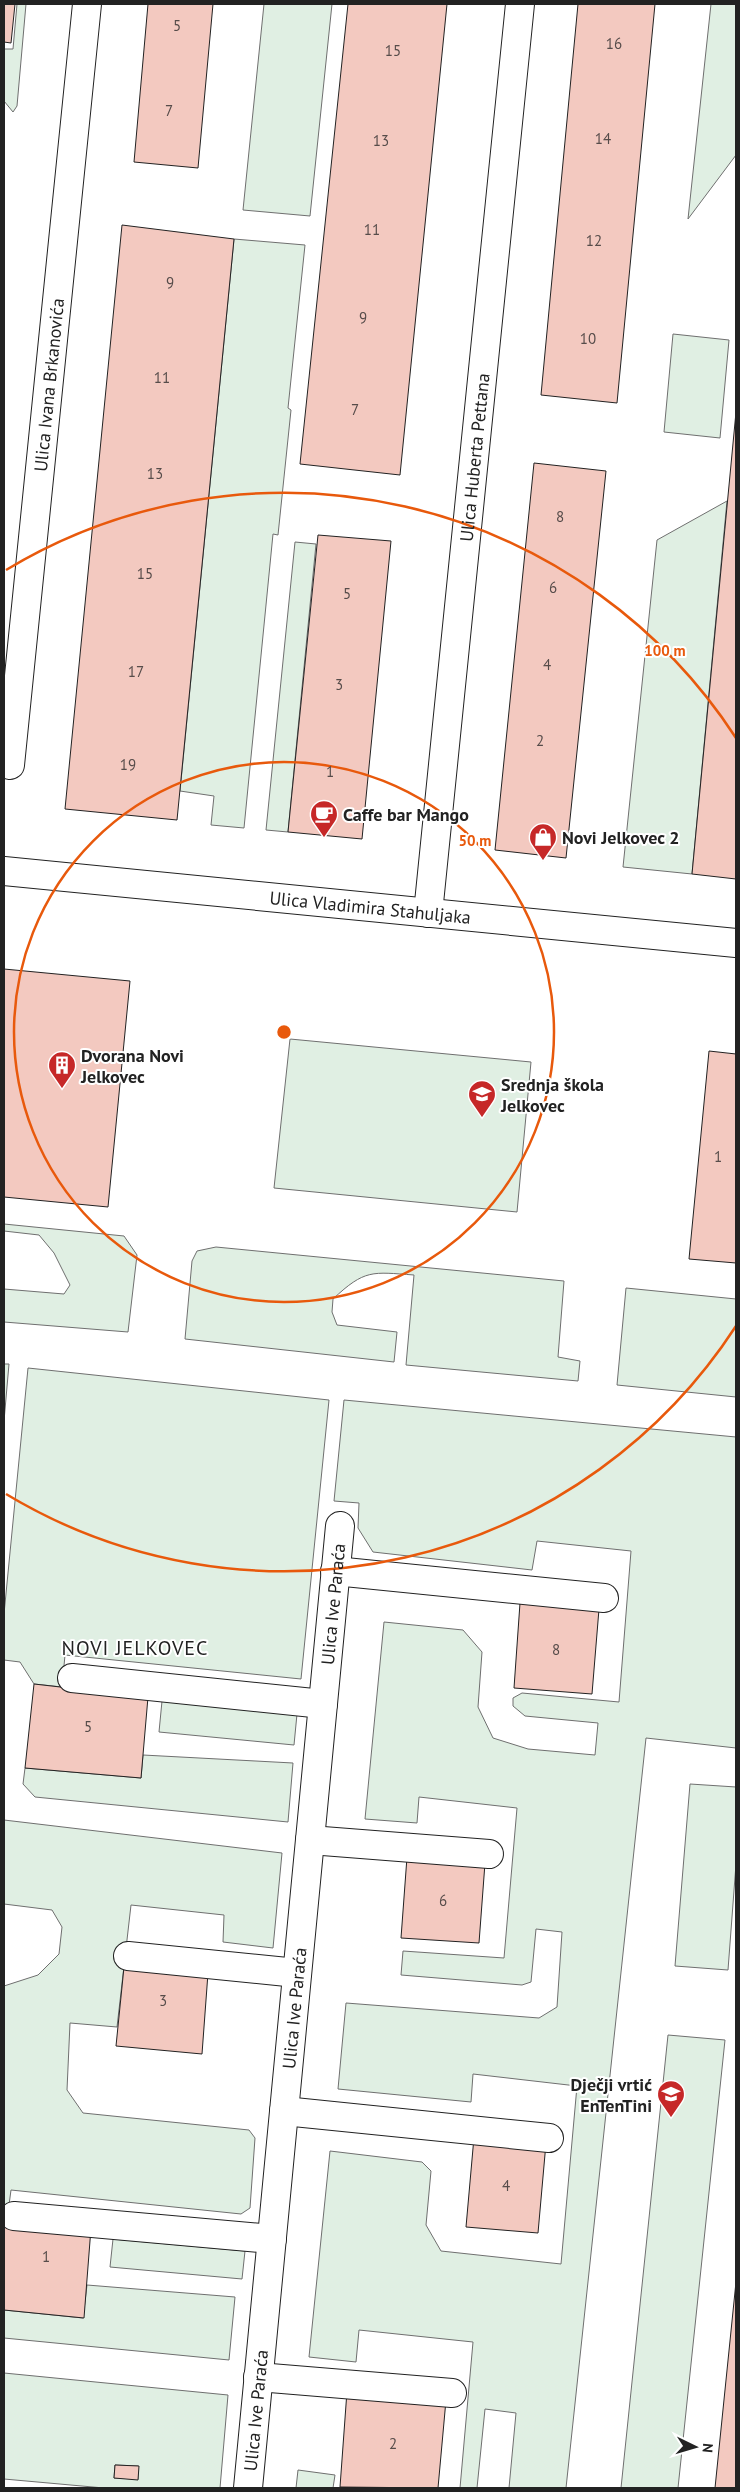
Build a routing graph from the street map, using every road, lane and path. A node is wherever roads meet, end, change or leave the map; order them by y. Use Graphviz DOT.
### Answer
graph roads {
  1 [pos="87,4"];
  2 [pos="520,4"];
  3 [pos="10,765"];
  4 [pos="4,871"];
  5 [pos="428,913"];
  6 [pos="736,943"];
  7 [pos="340,1526"];
  8 [pos="336,1571"];
  9 [pos="604,1598"];
  10 [pos="72,1678"];
  11 [pos="323,1704"];
  12 [pos="310,1840"];
  13 [pos="489,1854"];
  14 [pos="128,1956"];
  15 [pos="297,1973"];
  16 [pos="284,2111"];
  17 [pos="549,2138"];
  18 [pos="14,2216"];
  19 [pos="272,2238"];
  20 [pos="258,2377"];
  21 [pos="452,2393"];
  22 [pos="248,2488"];
  1 -- 3 [label="street, Ulica Ivana Brkanovića"];
  2 -- 5 [label="street, Ulica Huberta Pettana"];
  4 -- 5 [label="street, Ulica Vladimira Stahuljaka"];
  5 -- 6 [label="street, Ulica Vladimira Stahuljaka"];
  7 -- 8 [label="street, Ulica Ive Paraća"];
  8 -- 9 [label="street"];
  8 -- 11 [label="street, Ulica Ive Paraća"];
  10 -- 11 [label="street"];
  11 -- 12 [label="street, Ulica Ive Paraća"];
  12 -- 13 [label="street"];
  12 -- 15 [label="street, Ulica Ive Paraća"];
  14 -- 15 [label="street"];
  15 -- 16 [label="street, Ulica Ive Paraća"];
  16 -- 17 [label="street"];
  16 -- 19 [label="street, Ulica Ive Paraća"];
  18 -- 19 [label="street"];
  19 -- 20 [label="street, Ulica Ive Paraća"];
  20 -- 21 [label="street"];
  20 -- 22 [label="street, Ulica Ive Paraća"];
}
